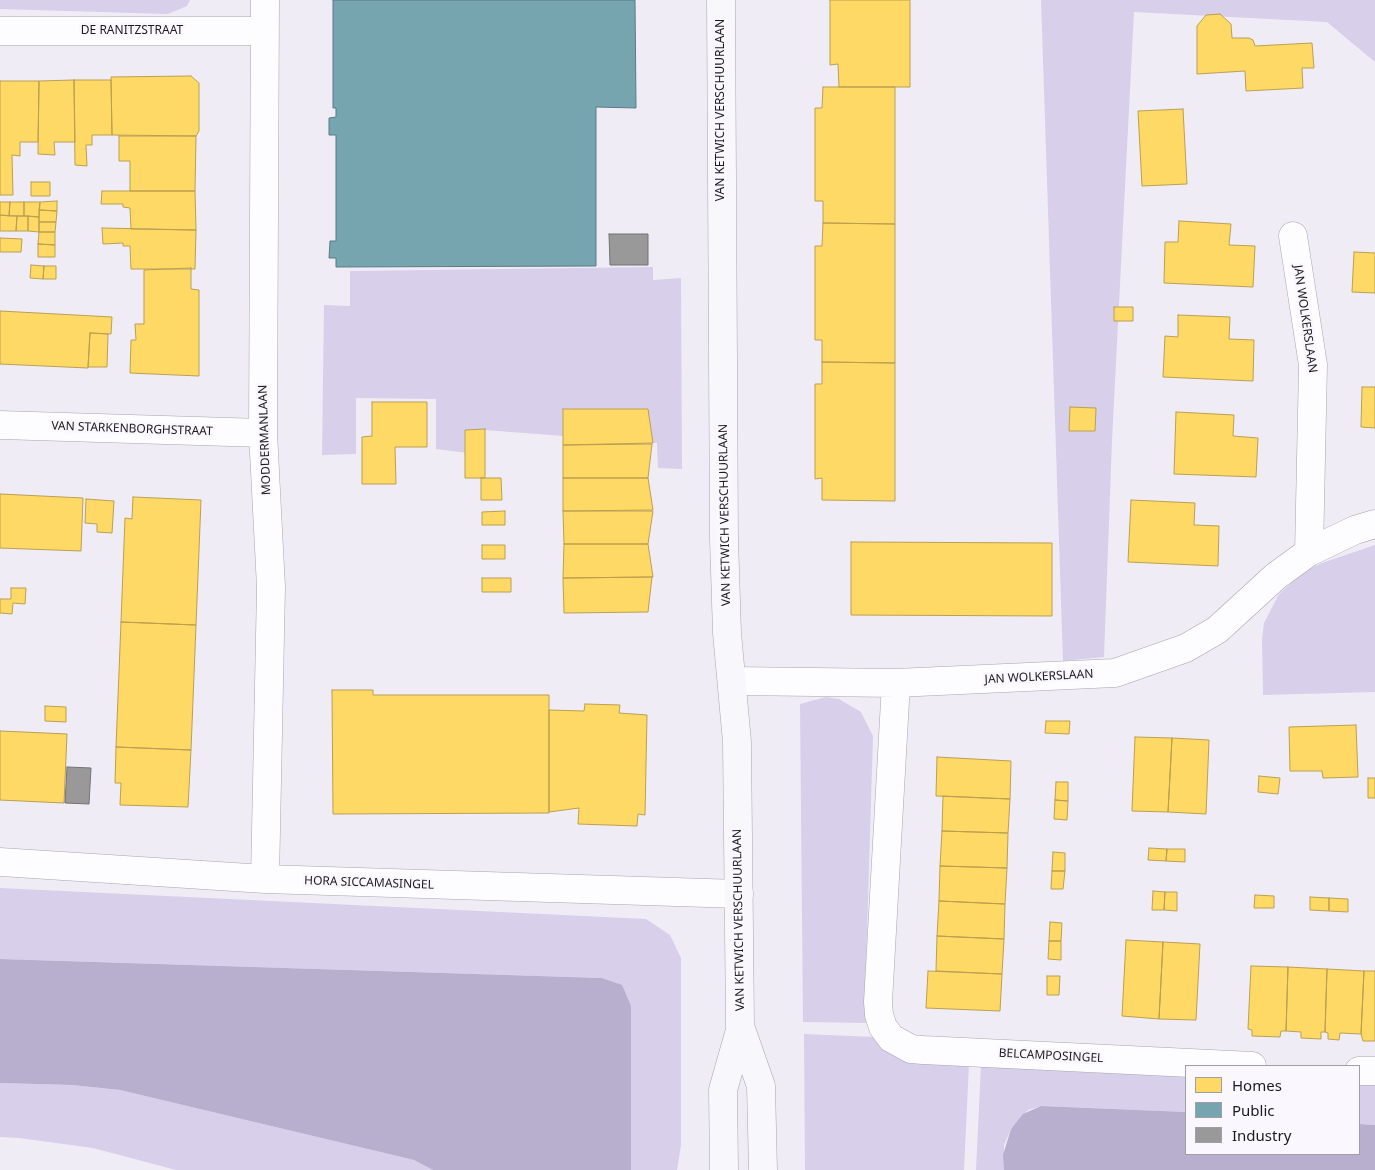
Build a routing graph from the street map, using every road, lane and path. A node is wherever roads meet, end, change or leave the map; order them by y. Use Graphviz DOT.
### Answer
graph roads {
  1 [pos="265,0"];
  2 [pos="721,0"];
  3 [pos="0,30"];
  4 [pos="264,31"];
  5 [pos="1293,236"];
  6 [pos="0,425"];
  7 [pos="263,434"];
  8 [pos="1375,524"];
  9 [pos="1309,552"];
  10 [pos="732,681"];
  11 [pos="896,683"];
  12 [pos="0,862"];
  13 [pos="265,879"];
  14 [pos="739,894"];
  15 [pos="740,1030"];
  16 [pos="1232,1065"];
  17 [pos="1360,1071"];
  18 [pos="1375,1071"];
  19 [pos="724,1170"];
  20 [pos="762,1170"];
  1 -- 4 [label="street, MODDERMANLAAN"];
  2 -- 10 [label="main road, VAN KETWICH VERSCHUURLAAN"];
  3 -- 4 [label="street, DE RANITZSTRAAT"];
  4 -- 7 [label="street, MODDERMANLAAN"];
  5 -- 9 [label="street, JAN WOLKERSLAAN"];
  6 -- 7 [label="street, VAN STARKENBORGHSTRAAT"];
  7 -- 13 [label="street, MODDERMANLAAN"];
  8 -- 9 [label="street, JAN WOLKERSLAAN"];
  9 -- 11 [label="street, JAN WOLKERSLAAN"];
  10 -- 11 [label="street, JAN WOLKERSLAAN"];
  10 -- 14 [label="main road, VAN KETWICH VERSCHUURLAAN"];
  11 -- 16 [label="street, BELCAMPOSINGEL"];
  12 -- 13 [label="street, HORA SICCAMASINGEL"];
  13 -- 14 [label="street, HORA SICCAMASINGEL"];
  14 -- 15 [label="main road, VAN KETWICH VERSCHUURLAAN"];
  15 -- 19 [label="main road, VAN KETWICH VERSCHUURLAAN"];
  15 -- 20 [label="main road, VAN KETWICH VERSCHUURLAAN"];
  17 -- 18 [label="street"];
}
